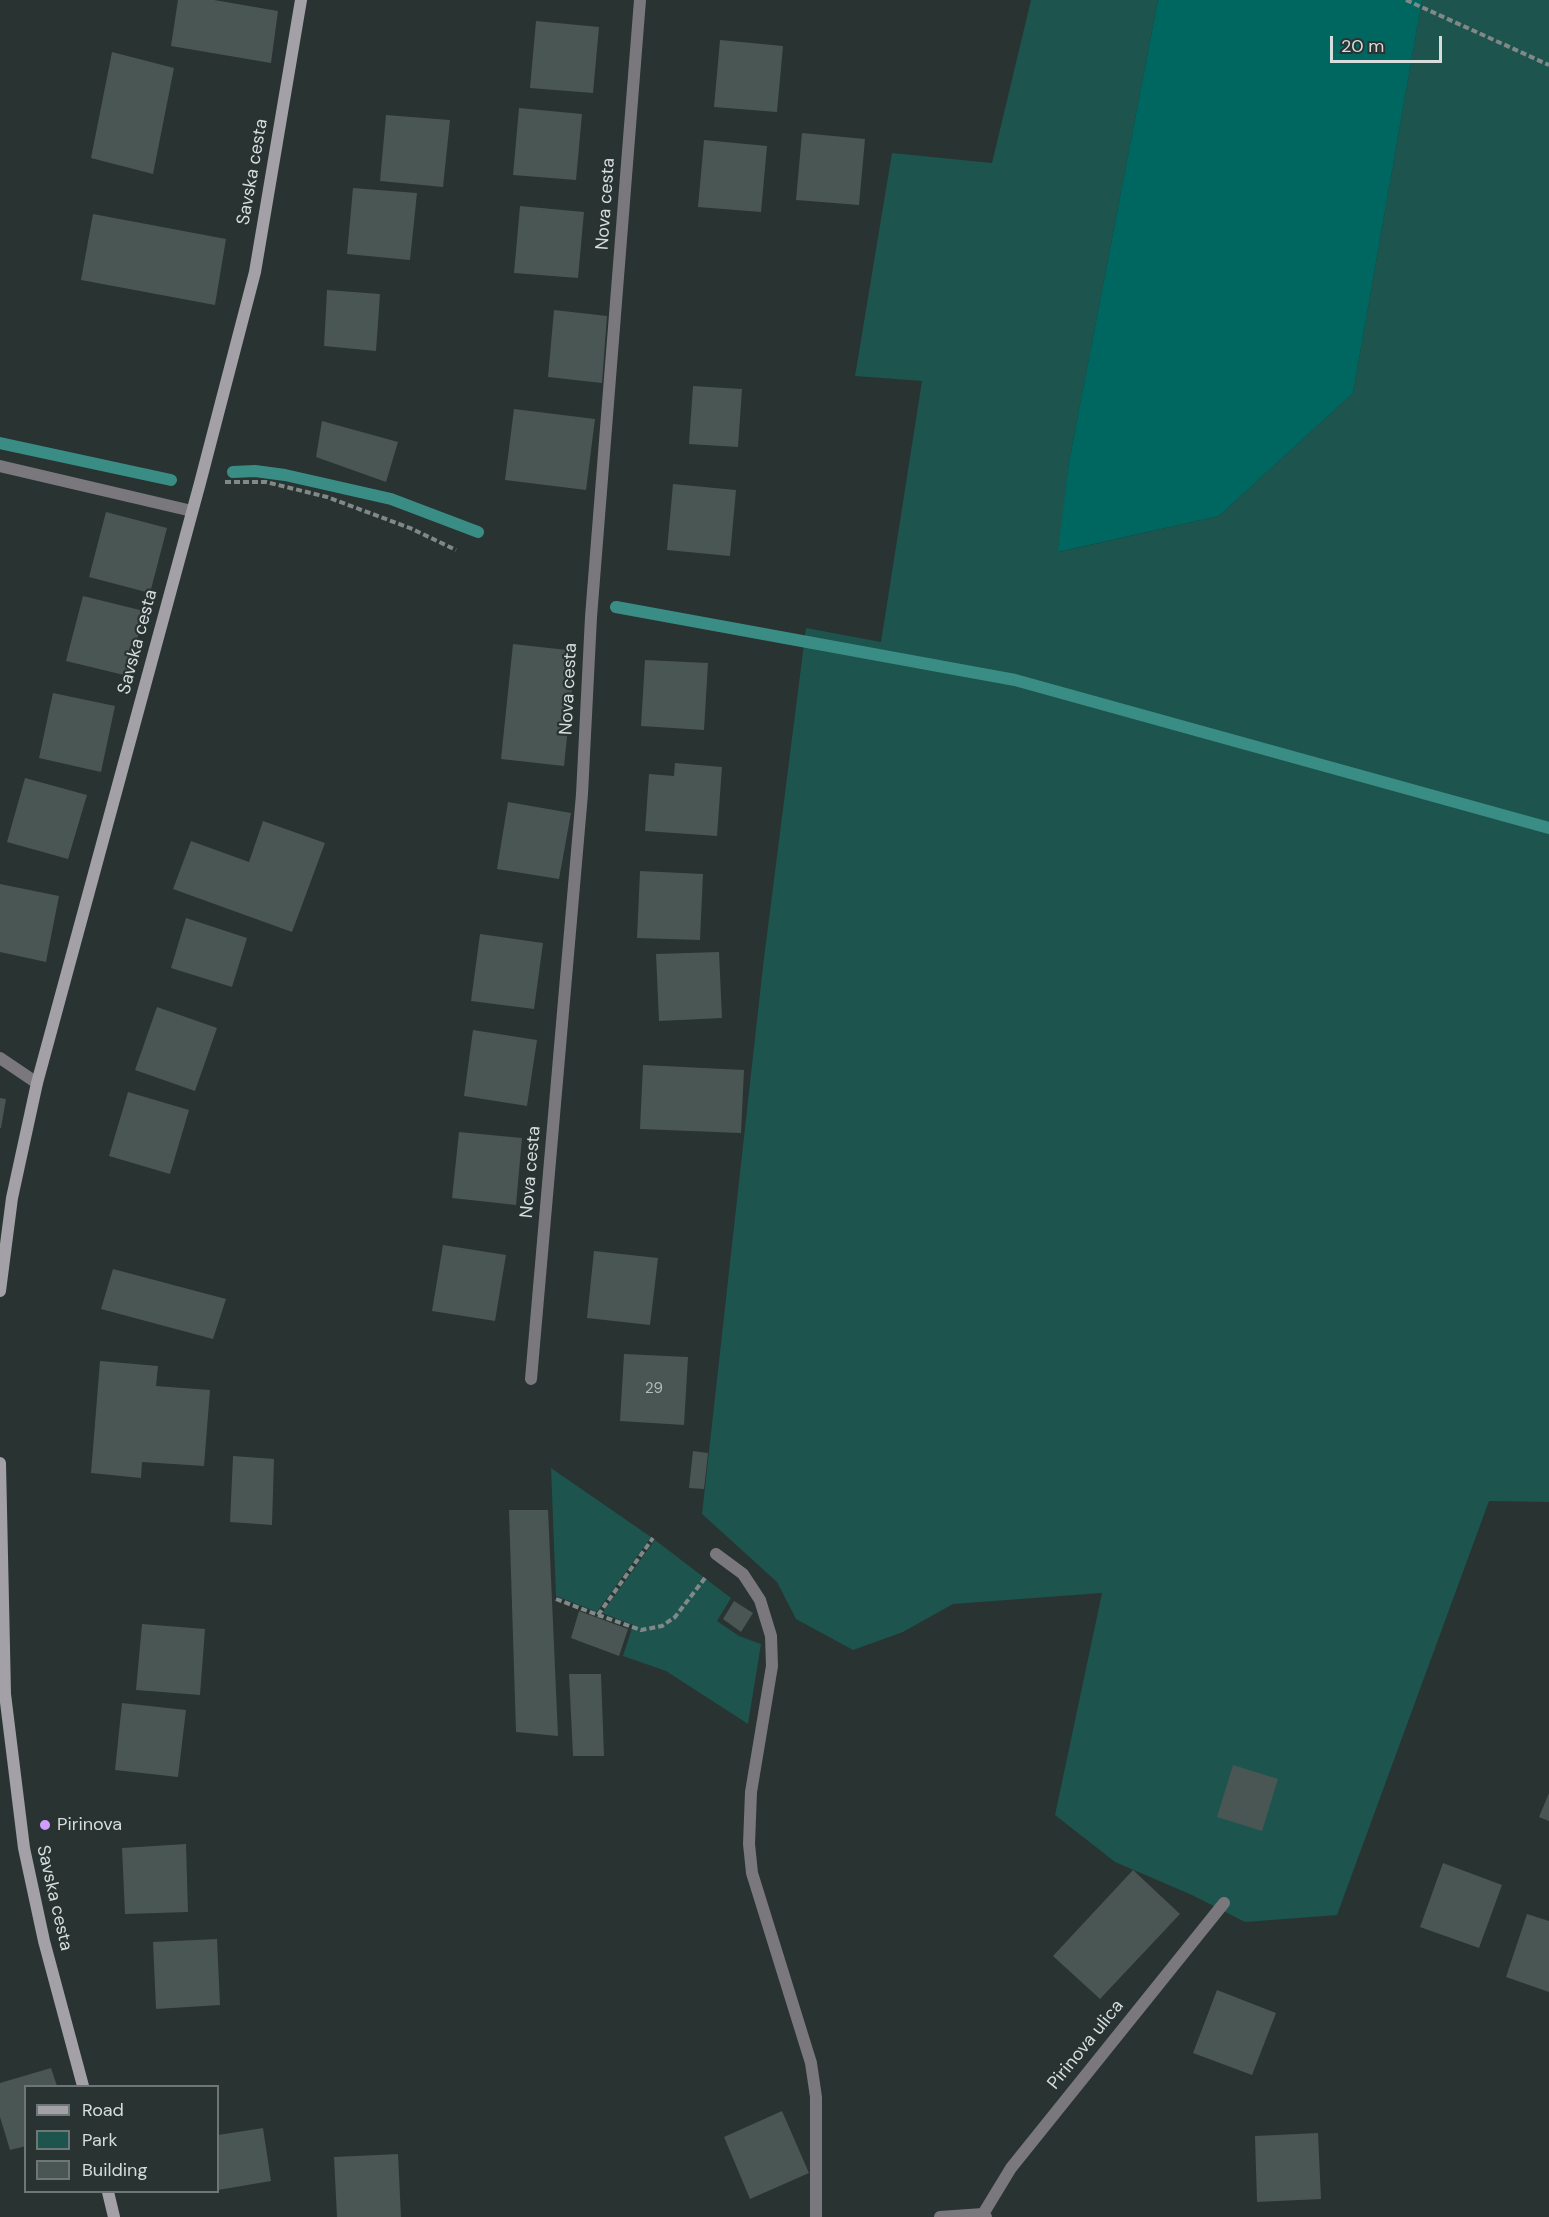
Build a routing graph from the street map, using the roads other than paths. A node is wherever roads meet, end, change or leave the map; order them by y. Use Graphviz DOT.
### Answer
graph roads {
  1 [pos="301,0"];
  2 [pos="640,0"];
  3 [pos="0,466"];
  4 [pos="192,511"];
  5 [pos="0,1058"];
  6 [pos="37,1083"];
  7 [pos="0,1292"];
  8 [pos="531,1379"];
  9 [pos="0,1462"];
  10 [pos="716,1554"];
  11 [pos="1224,1903"];
  12 [pos="82,2085"];
  13 [pos="108,2193"];
  14 [pos="985,2215"];
  15 [pos="114,2217"];
  16 [pos="816,2217"];
  17 [pos="940,2217"];
  1 -- 4 [label="street, Savska cesta"];
  2 -- 8 [label="street, Nova cesta"];
  3 -- 4 [label="street"];
  4 -- 6 [label="street, Savska cesta"];
  5 -- 6 [label="street"];
  6 -- 7 [label="street, Savska cesta"];
  9 -- 12 [label="street, Savska cesta"];
  10 -- 16 [label="street"];
  11 -- 14 [label="street, Pirinova ulica"];
  13 -- 15 [label="street"];
  14 -- 17 [label="street, Pirinova ulica"];
}
